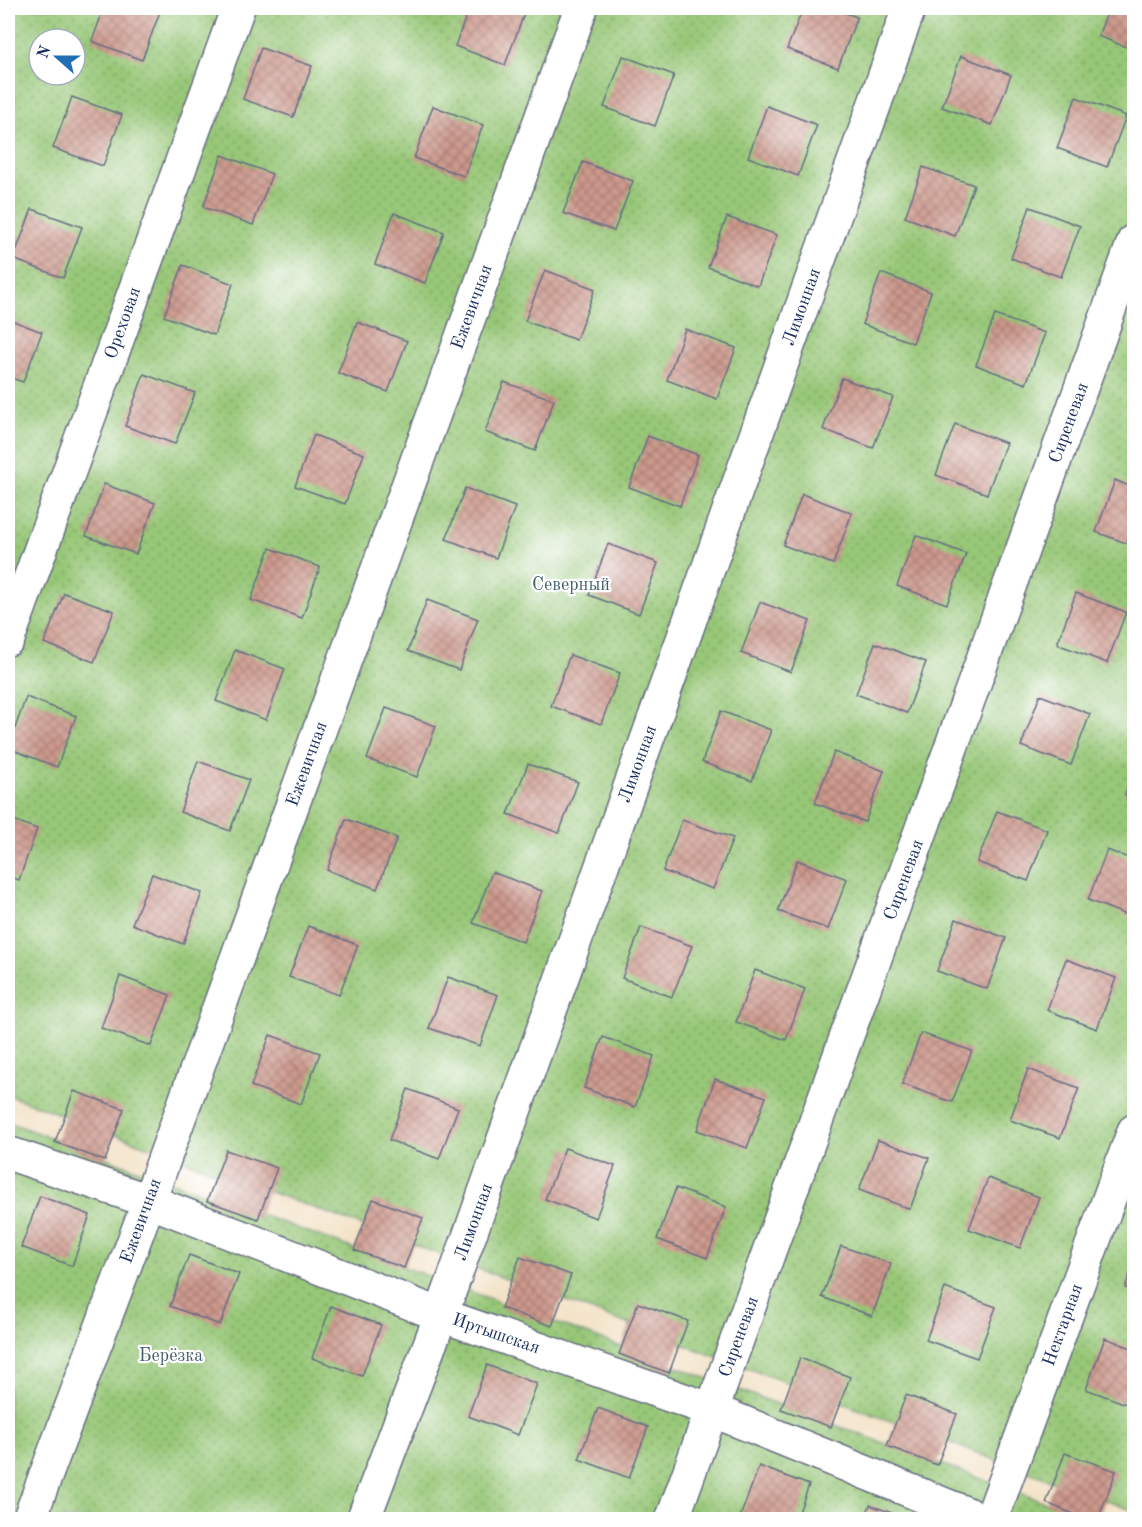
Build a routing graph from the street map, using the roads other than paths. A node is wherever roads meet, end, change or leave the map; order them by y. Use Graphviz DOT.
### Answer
graph roads {
  1 [pos="238,8"];
  2 [pos="581,8"];
  3 [pos="909,8"];
  4 [pos="1134,241"];
  5 [pos="8,639"];
  6 [pos="1134,1131"];
  7 [pos="8,1153"];
  8 [pos="149,1201"];
  9 [pos="441,1314"];
  10 [pos="712,1410"];
  11 [pos="29,1520"];
  12 [pos="363,1520"];
  13 [pos="672,1520"];
  14 [pos="982,1520"];
  15 [pos="991,1520"];
  1 -- 5 [label="street, Ореховая"];
  2 -- 8 [label="street, Ежевичная"];
  3 -- 9 [label="street, Лимонная"];
  4 -- 10 [label="street, Сиреневая"];
  6 -- 15 [label="street, Нектарная"];
  7 -- 8 [label="street, Иртышская"];
  8 -- 9 [label="street, Иртышская"];
  8 -- 11 [label="street, Ежевичная"];
  9 -- 10 [label="street, Иртышская"];
  9 -- 12 [label="street, Лимонная"];
  10 -- 13 [label="street, Сиреневая"];
  10 -- 14 [label="street, Иртышская"];
}
